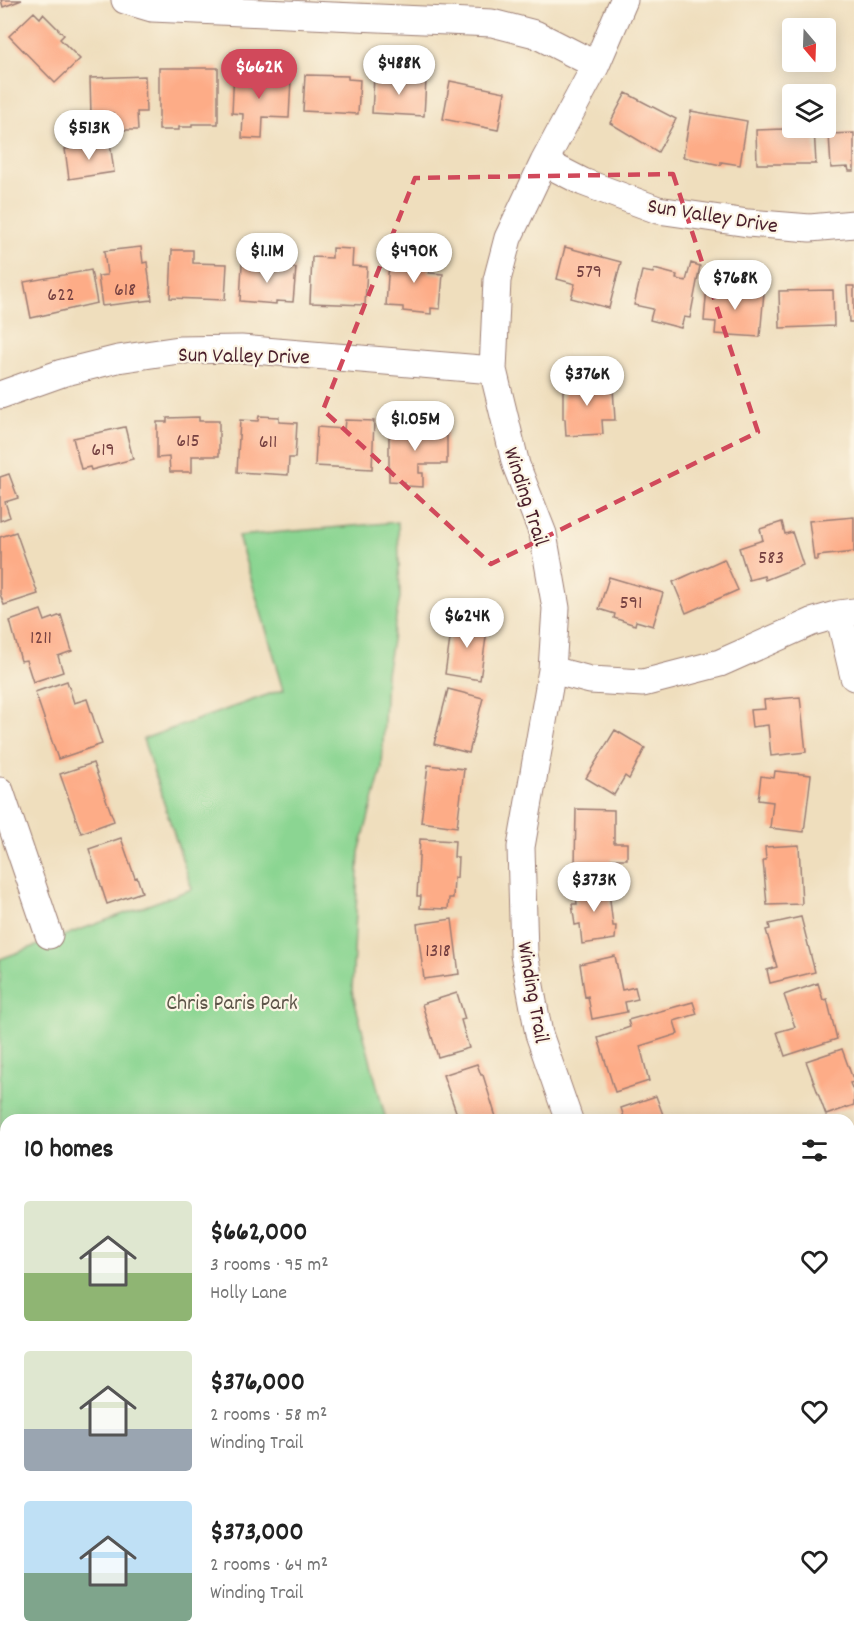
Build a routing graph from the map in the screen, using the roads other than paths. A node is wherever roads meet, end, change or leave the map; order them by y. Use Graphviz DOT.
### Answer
graph roads {
  1 [pos="125,0"];
  2 [pos="624,0"];
  3 [pos="596,65"];
  4 [pos="544,162"];
  5 [pos="854,224"];
  6 [pos="493,370"];
  7 [pos="0,395"];
  8 [pos="847,613"];
  9 [pos="552,670"];
  10 [pos="854,676"];
  11 [pos="0,791"];
  12 [pos="49,935"];
  13 [pos="567,1114"];
  1 -- 3 [label="street"];
  2 -- 3 [label="street, Winding Trail"];
  3 -- 4 [label="street, Winding Trail"];
  4 -- 5 [label="street, Sun Valley Drive"];
  4 -- 6 [label="street, Winding Trail"];
  6 -- 7 [label="street, Sun Valley Drive"];
  6 -- 9 [label="street, Winding Trail"];
  8 -- 9 [label="street"];
  8 -- 10 [label="street"];
  9 -- 13 [label="street, Winding Trail"];
  11 -- 12 [label="street"];
}
